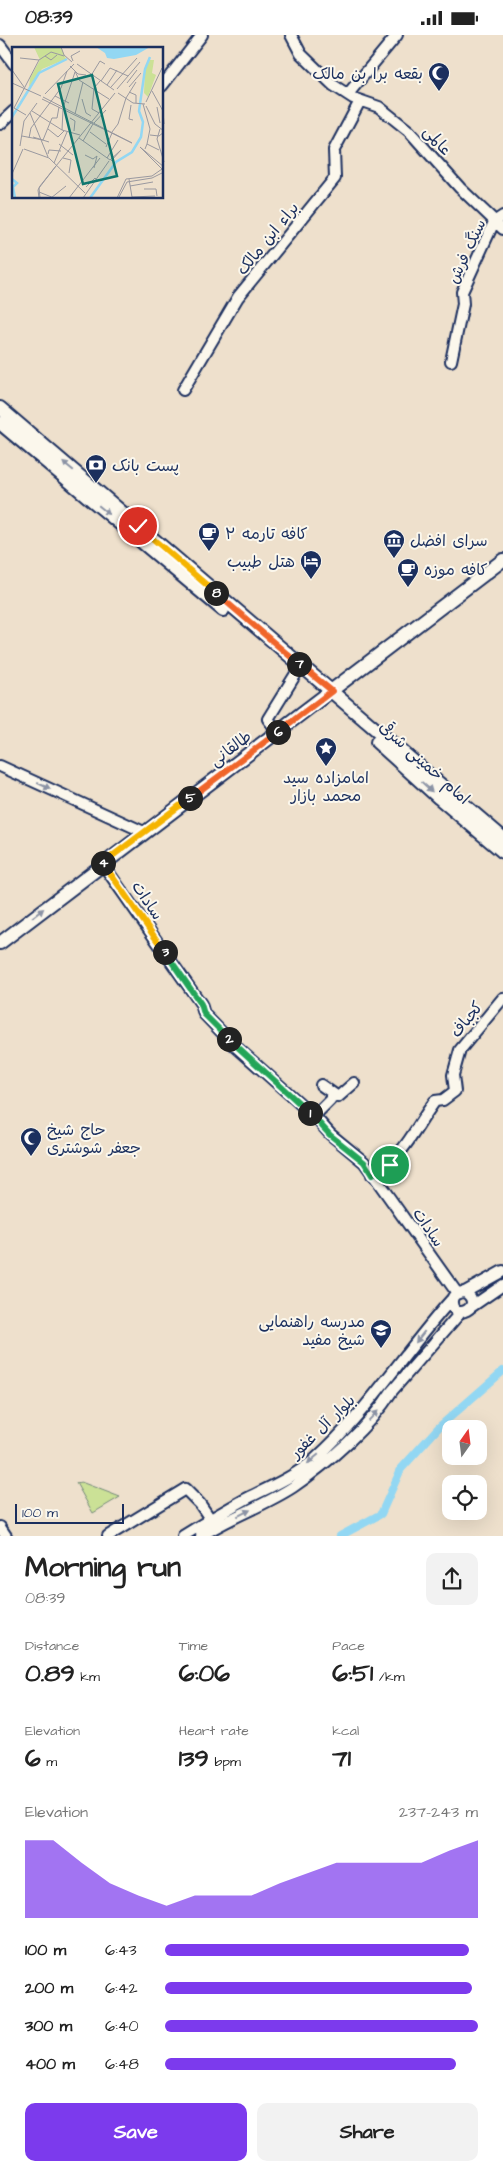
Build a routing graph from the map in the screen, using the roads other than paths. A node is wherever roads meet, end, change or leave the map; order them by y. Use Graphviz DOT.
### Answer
graph roads {
  1 [pos="202,35"];
  2 [pos="291,35"];
  3 [pos="397,35"];
  4 [pos="0,45"];
  5 [pos="12,61"];
  6 [pos="164,83"];
  7 [pos="348,94"];
  8 [pos="360,101"];
  9 [pos="12,113"];
  10 [pos="0,124"];
  11 [pos="499,219"];
  12 [pos="503,229"];
  13 [pos="451,361"];
  14 [pos="183,390"];
  15 [pos="0,408"];
  16 [pos="0,423"];
  17 [pos="503,560"];
  18 [pos="297,672"];
  19 [pos="329,694"];
  20 [pos="275,728"];
  21 [pos="0,766"];
  22 [pos="144,832"];
  23 [pos="503,838"];
  24 [pos="503,852"];
  25 [pos="102,863"];
  26 [pos="0,943"];
  27 [pos="503,997"];
  28 [pos="354,1083"];
  29 [pos="321,1085"];
  30 [pos="334,1094"];
  31 [pos="314,1116"];
  32 [pos="372,1175"];
  33 [pos="503,1271"];
  34 [pos="503,1285"];
  35 [pos="458,1295"];
  36 [pos="471,1307"];
  37 [pos="461,1312"];
  38 [pos="213,1523"];
  39 [pos="0,1527"];
  40 [pos="6,1536"];
  41 [pos="108,1536"];
  42 [pos="183,1536"];
  43 [pos="201,1536"];
  1 -- 6 [label="street"];
  2 -- 7 [label="street, عالمی"];
  3 -- 7 [label="street"];
  4 -- 5 [label="street"];
  7 -- 8 [label="street, عالمی"];
  8 -- 11 [label="street, عالمی"];
  8 -- 14 [label="street, براء ابن مالک"];
  9 -- 10 [label="street"];
  11 -- 12 [label="street, عالمی"];
  11 -- 13 [label="street, سنگ فرش"];
  19 -- 15 [label="main road, one-way"];
  16 -- 18 [label="main road, one-way"];
  17 -- 19 [label="main road, طالقانی"];
  18 -- 19 [label="main road"];
  18 -- 20 [label="street"];
  19 -- 22 [label="main road, طالقانی"];
  19 -- 23 [label="main road, امام خمینی شرقی"];
  19 -- 24 [label="main road, امام خمینی شرقی, one-way"];
  21 -- 22 [label="street, one-way"];
  22 -- 25 [label="main road, طالقانی"];
  26 -- 25 [label="main road, طالقانی, one-way"];
  25 -- 31 [label="street, سادات"];
  27 -- 32 [label="street, کجباف"];
  28 -- 30 [label="street"];
  29 -- 30 [label="street"];
  30 -- 31 [label="street"];
  31 -- 32 [label="street, سادات"];
  32 -- 35 [label="street, سادات"];
  33 -- 35 [label="street, بلوار آل غفور"];
  34 -- 36 [label="street"];
  35 -- 36 [label="street"];
  35 -- 37 [label="street"];
  35 -- 38 [label="street, بلوار آل غفور, one-way"];
  36 -- 37 [label="street"];
  38 -- 37 [label="street, بلوار آل غفور, one-way"];
  38 -- 41 [label="street"];
  38 -- 42 [label="street, بلوار آل غفور"];
  38 -- 43 [label="street, بلوار آل غفور"];
  39 -- 40 [label="street"];
}
